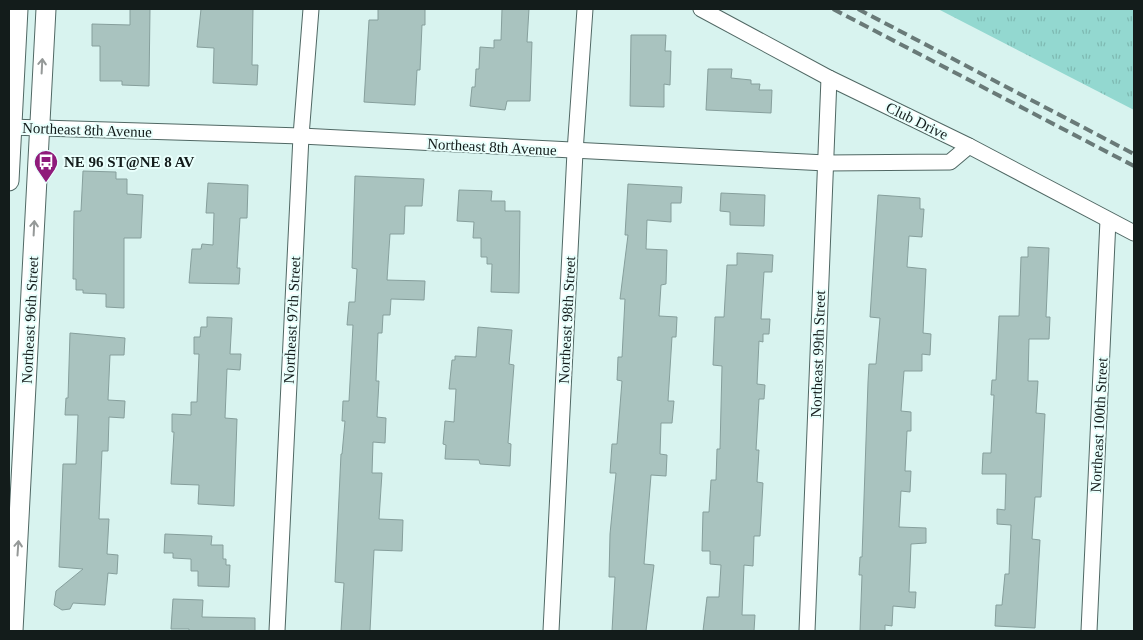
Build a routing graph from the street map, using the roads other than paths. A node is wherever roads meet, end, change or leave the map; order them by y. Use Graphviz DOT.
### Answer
graph roads {
  1 [pos="18,9"];
  2 [pos="46,9"];
  3 [pos="311,9"];
  4 [pos="585,9"];
  5 [pos="700,9"];
  6 [pos="829,78"];
  7 [pos="10,128"];
  8 [pos="39,129"];
  9 [pos="301,136"];
  10 [pos="969,146"];
  11 [pos="575,152"];
  12 [pos="826,163"];
  13 [pos="9,181"];
  14 [pos="1108,220"];
  15 [pos="1134,233"];
  16 [pos="13,631"];
  17 [pos="277,631"];
  18 [pos="551,631"];
  19 [pos="807,631"];
  20 [pos="1089,631"];
  1 -- 7 [label="street"];
  8 -- 2 [label="street, Northeast 96th Street, one-way"];
  3 -- 9 [label="street, Northeast 97th Street"];
  4 -- 11 [label="street, Northeast 98th Street"];
  5 -- 6 [label="street, Club Drive"];
  6 -- 10 [label="street, Club Drive"];
  6 -- 12 [label="street, Northeast 99th Street"];
  7 -- 8 [label="street, Northeast 8th Avenue"];
  7 -- 13 [label="street"];
  8 -- 9 [label="street, Northeast 8th Avenue"];
  16 -- 8 [label="street, Northeast 96th Street, one-way"];
  9 -- 11 [label="street, Northeast 8th Avenue"];
  9 -- 17 [label="street, Northeast 97th Street"];
  10 -- 12 [label="street, Northeast 8th Avenue"];
  10 -- 14 [label="street, Club Drive"];
  11 -- 12 [label="street, Northeast 8th Avenue"];
  11 -- 18 [label="street, Northeast 98th Street"];
  12 -- 19 [label="street, Northeast 99th Street"];
  14 -- 15 [label="street, Club Drive"];
  14 -- 20 [label="street, Northeast 100th Street"];
}
